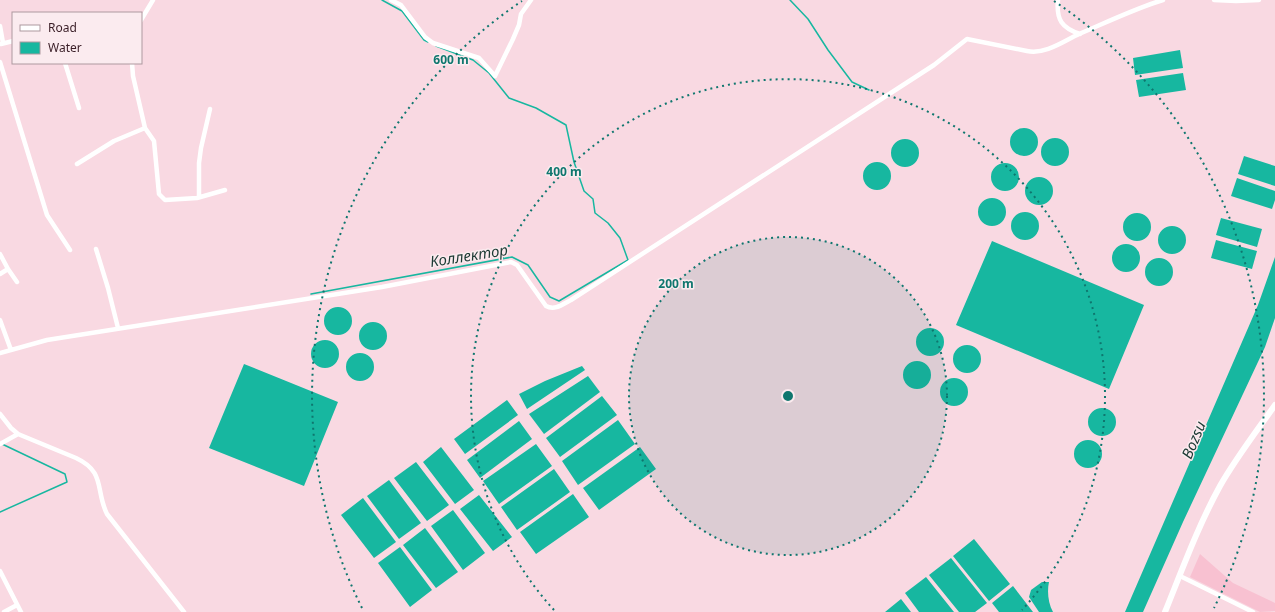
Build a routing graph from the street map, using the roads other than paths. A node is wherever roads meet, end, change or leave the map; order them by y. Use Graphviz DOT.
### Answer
graph roads {
  1 [pos="153,0"];
  2 [pos="391,0"];
  3 [pos="531,0"];
  4 [pos="1058,0"];
  5 [pos="1163,0"];
  6 [pos="1214,0"];
  7 [pos="1259,0"];
  8 [pos="142,18"];
  9 [pos="0,26"];
  10 [pos="1080,34"];
  11 [pos="12,41"];
  12 [pos="1,44"];
  13 [pos="0,62"];
  14 [pos="65,64"];
  15 [pos="132,64"];
  16 [pos="79,108"];
  17 [pos="210,109"];
  18 [pos="145,128"];
  19 [pos="77,164"];
  20 [pos="225,190"];
  21 [pos="200,197"];
  22 [pos="96,249"];
  23 [pos="70,250"];
  24 [pos="0,254"];
  25 [pos="8,269"];
  26 [pos="0,274"];
  27 [pos="17,282"];
  28 [pos="0,320"];
  29 [pos="118,328"];
  30 [pos="11,350"];
  31 [pos="0,353"];
  32 [pos="1275,405"];
  33 [pos="0,414"];
  34 [pos="18,434"];
  35 [pos="1,443"];
  36 [pos="0,571"];
  37 [pos="1180,576"];
  38 [pos="17,605"];
  39 [pos="4,612"];
  40 [pos="21,612"];
  41 [pos="184,612"];
  42 [pos="1165,612"];
  43 [pos="1253,612"];
  1 -- 8 [label="street"];
  2 -- 3 [label="street"];
  4 -- 10 [label="street"];
  5 -- 10 [label="street"];
  6 -- 7 [label="street"];
  9 -- 12 [label="street"];
  10 -- 29 [label="street"];
  11 -- 12 [label="street"];
  13 -- 23 [label="street"];
  14 -- 16 [label="street"];
  15 -- 18 [label="street"];
  17 -- 21 [label="street"];
  18 -- 19 [label="street"];
  18 -- 21 [label="street"];
  20 -- 21 [label="street"];
  22 -- 29 [label="street"];
  24 -- 25 [label="street"];
  25 -- 26 [label="street"];
  25 -- 27 [label="street"];
  28 -- 30 [label="street"];
  29 -- 30 [label="street"];
  30 -- 31 [label="street"];
  32 -- 37 [label="main road"];
  33 -- 34 [label="street"];
  34 -- 35 [label="street"];
  34 -- 41 [label="street"];
  36 -- 38 [label="street"];
  37 -- 42 [label="main road"];
  37 -- 43 [label="street"];
  38 -- 39 [label="street"];
  38 -- 40 [label="street"];
}
